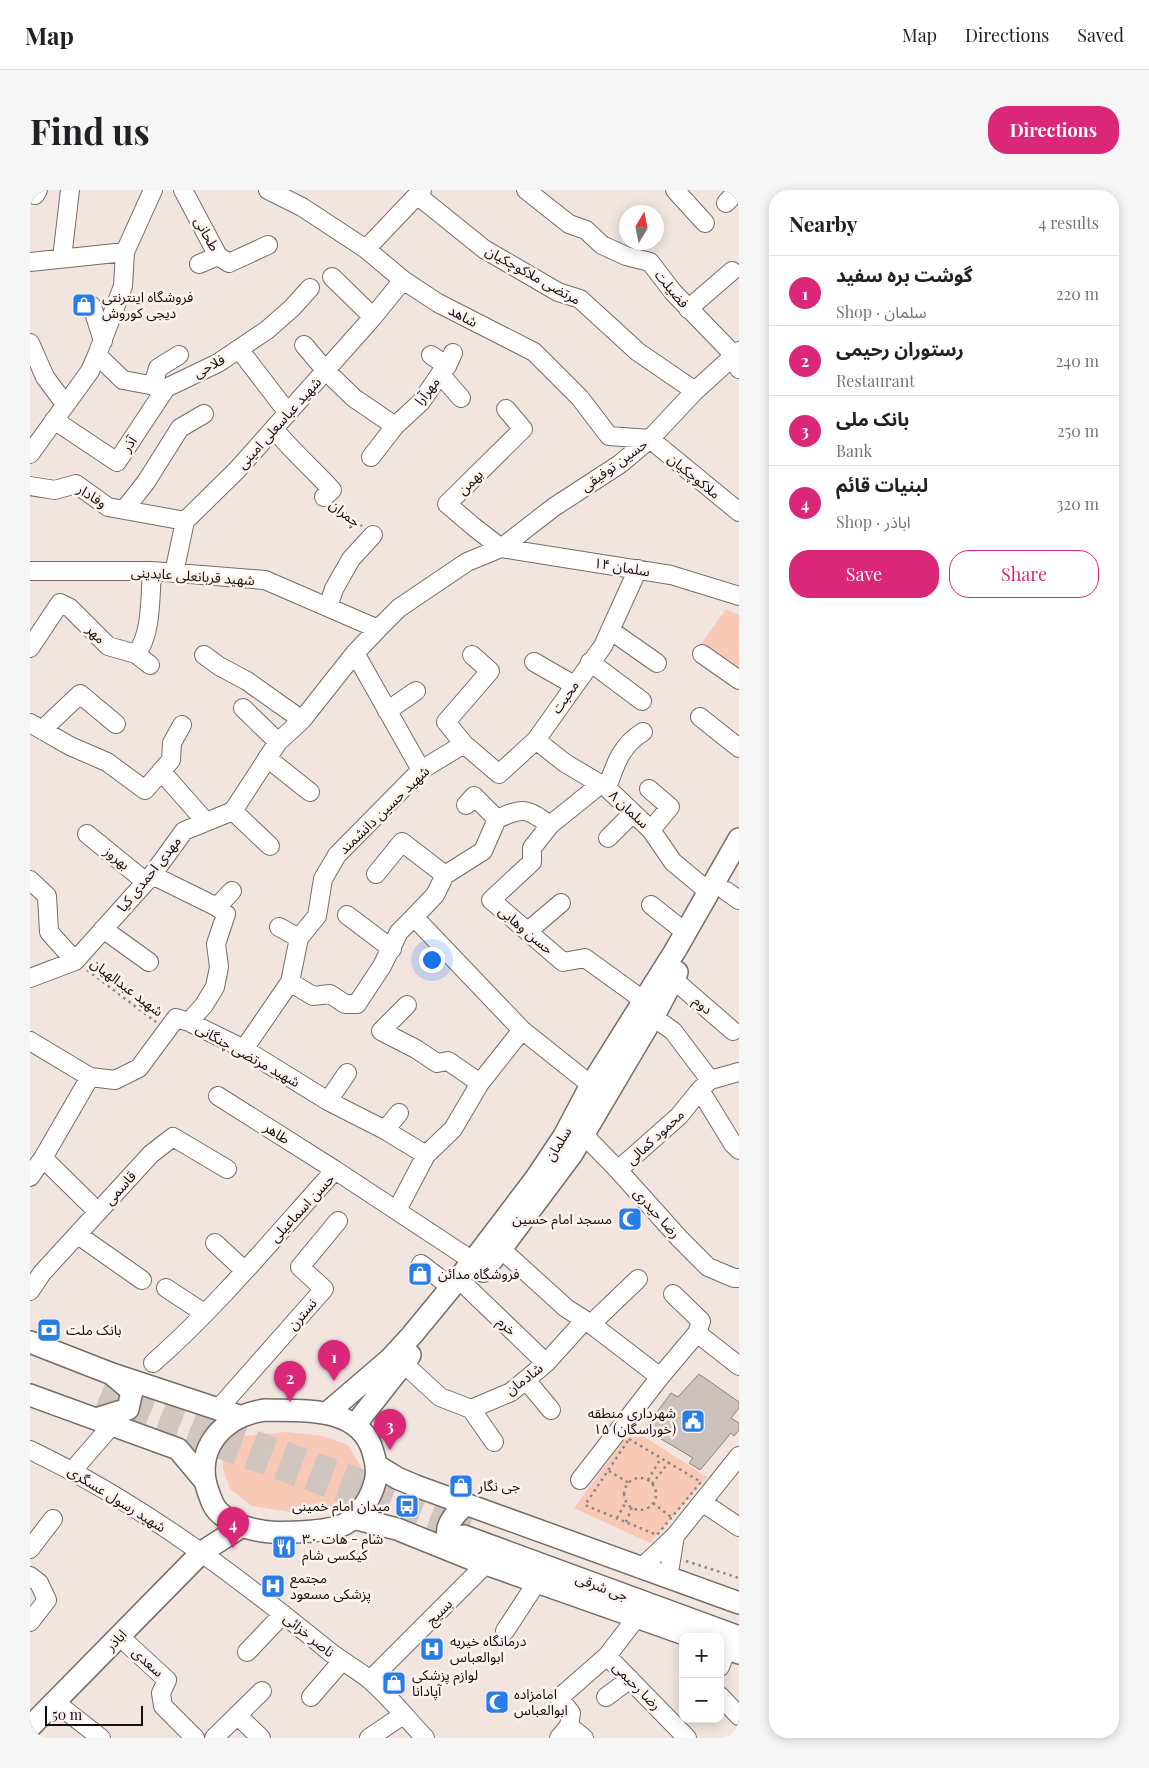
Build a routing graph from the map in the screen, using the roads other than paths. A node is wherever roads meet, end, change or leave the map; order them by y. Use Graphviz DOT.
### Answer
graph roads {
  1 [pos="70,190"];
  2 [pos="153,190"];
  3 [pos="183,190"];
  4 [pos="268,190"];
  5 [pos="526,190"];
  6 [pos="676,190"];
  7 [pos="738,190"];
  8 [pos="420,193"];
  9 [pos="726,204"];
  10 [pos="705,223"];
  11 [pos="268,245"];
  12 [pos="366,250"];
  13 [pos="125,252"];
  14 [pos="218,256"];
  15 [pos="62,258"];
  16 [pos="30,262"];
  17 [pos="199,264"];
  18 [pos="732,271"];
  19 [pos="332,278"];
  20 [pos="403,280"];
  21 [pos="310,288"];
  22 [pos="92,306"];
  23 [pos="688,309"];
  24 [pos="373,318"];
  25 [pos="30,343"];
  26 [pos="304,345"];
  27 [pos="100,348"];
  28 [pos="239,349"];
  29 [pos="180,355"];
  30 [pos="431,355"];
  31 [pos="737,358"];
  32 [pos="447,364"];
  33 [pos="326,371"];
  34 [pos="159,387"];
  35 [pos="695,392"];
  36 [pos="461,398"];
  37 [pos="65,404"];
  38 [pos="506,409"];
  39 [pos="288,413"];
  40 [pos="204,414"];
  41 [pos="54,420"];
  42 [pos="394,426"];
  43 [pos="274,429"];
  44 [pos="650,439"];
  45 [pos="30,454"];
  46 [pos="371,456"];
  47 [pos="30,486"];
  48 [pos="324,497"];
  49 [pos="124,510"];
  50 [pos="739,512"];
  51 [pos="185,521"];
  52 [pos="373,535"];
  53 [pos="502,548"];
  54 [pos="638,569"];
  55 [pos="30,571"];
  56 [pos="152,571"];
  57 [pos="174,573"];
  58 [pos="739,596"];
  59 [pos="328,607"];
  60 [pos="378,629"];
  61 [pos="610,630"];
  62 [pos="30,648"];
  63 [pos="355,653"];
  64 [pos="136,654"];
  65 [pos="702,654"];
  66 [pos="204,655"];
  67 [pos="472,655"];
  68 [pos="534,662"];
  69 [pos="590,662"];
  70 [pos="657,663"];
  71 [pos="150,665"];
  72 [pos="739,680"];
  73 [pos="574,685"];
  74 [pos="416,690"];
  75 [pos="642,701"];
  76 [pos="243,708"];
  77 [pos="387,711"];
  78 [pos="700,717"];
  79 [pos="302,720"];
  80 [pos="116,724"];
  81 [pos="182,725"];
  82 [pos="36,727"];
  83 [pos="643,732"];
  84 [pos="536,740"];
  85 [pos="278,742"];
  86 [pos="464,744"];
  87 [pos="739,748"];
  88 [pos="267,758"];
  89 [pos="421,770"];
  90 [pos="161,771"];
  91 [pos="604,786"];
  92 [pos="649,789"];
  93 [pos="310,792"];
  94 [pos="466,806"];
  95 [pos="232,811"];
  96 [pos="633,813"];
  97 [pos="497,819"];
  98 [pos="206,822"];
  99 [pos="550,825"];
  100 [pos="651,830"];
  101 [pos="87,834"];
  102 [pos="608,838"];
  103 [pos="739,839"];
  104 [pos="270,846"];
  105 [pos="739,867"];
  106 [pos="376,874"];
  107 [pos="445,875"];
  108 [pos="149,879"];
  109 [pos="30,880"];
  110 [pos="232,892"];
  111 [pos="724,894"];
  112 [pos="561,903"];
  113 [pos="651,905"];
  114 [pos="217,907"];
  115 [pos="347,915"];
  116 [pos="414,917"];
  117 [pos="279,927"];
  118 [pos="103,929"];
  119 [pos="528,931"];
  120 [pos="685,932"];
  121 [pos="299,938"];
  122 [pos="392,949"];
  123 [pos="75,961"];
  124 [pos="149,962"];
  125 [pos="668,974"];
  126 [pos="31,977"];
  127 [pos="290,982"];
  128 [pos="407,1005"];
  129 [pos="648,1008"];
  130 [pos="189,1022"];
  131 [pos="522,1030"];
  132 [pos="733,1031"];
  133 [pos="30,1041"];
  134 [pos="244,1050"];
  135 [pos="348,1073"];
  136 [pos="738,1073"];
  137 [pos="90,1077"];
  138 [pos="480,1083"];
  139 [pos="591,1085"];
  140 [pos="705,1085"];
  141 [pos="218,1096"];
  142 [pos="328,1101"];
  143 [pos="398,1113"];
  144 [pos="385,1130"];
  145 [pos="583,1134"];
  146 [pos="737,1145"];
  147 [pos="426,1156"];
  148 [pos="43,1158"];
  149 [pos="227,1169"];
  150 [pos="335,1170"];
  151 [pos="618,1170"];
  152 [pos="30,1177"];
  153 [pos="397,1210"];
  154 [pos="98,1212"];
  155 [pos="338,1221"];
  156 [pos="78,1235"];
  157 [pos="215,1243"];
  158 [pos="501,1249"];
  159 [pos="473,1261"];
  160 [pos="421,1264"];
  161 [pos="244,1270"];
  162 [pos="739,1278"];
  163 [pos="638,1279"];
  164 [pos="142,1280"];
  165 [pos="166,1288"];
  166 [pos="460,1288"];
  167 [pos="30,1291"];
  168 [pos="673,1294"];
  169 [pos="204,1313"];
  170 [pos="588,1323"];
  171 [pos="697,1334"];
  172 [pos="30,1342"];
  173 [pos="30,1358"];
  174 [pos="154,1363"];
  175 [pos="403,1363"];
  176 [pos="546,1363"];
  177 [pos="739,1366"];
  178 [pos="660,1377"];
  179 [pos="30,1380"];
  180 [pos="526,1380"];
  181 [pos="30,1395"];
  182 [pos="104,1402"];
  183 [pos="219,1408"];
  184 [pos="471,1409"];
  185 [pos="551,1410"];
  186 [pos="327,1412"];
  187 [pos="239,1416"];
  188 [pos="355,1425"];
  189 [pos="494,1442"];
  190 [pos="30,1450"];
  191 [pos="739,1456"];
  192 [pos="376,1465"];
  193 [pos="72,1470"];
  194 [pos="204,1480"];
  195 [pos="580,1480"];
  196 [pos="702,1502"];
  197 [pos="213,1504"];
  198 [pos="353,1518"];
  199 [pos="53,1519"];
  200 [pos="241,1527"];
  201 [pos="739,1527"];
  202 [pos="465,1529"];
  203 [pos="675,1536"];
  204 [pos="30,1549"];
  205 [pos="202,1552"];
  206 [pos="486,1564"];
  207 [pos="640,1568"];
  208 [pos="30,1576"];
  209 [pos="668,1578"];
  210 [pos="536,1582"];
  211 [pos="739,1603"];
  212 [pos="283,1614"];
  213 [pos="739,1614"];
  214 [pos="637,1617"];
  215 [pos="30,1622"];
  216 [pos="505,1631"];
  217 [pos="682,1633"];
  218 [pos="119,1636"];
  219 [pos="729,1650"];
  220 [pos="247,1652"];
  221 [pos="607,1656"];
  222 [pos="342,1661"];
  223 [pos="630,1679"];
  224 [pos="370,1680"];
  225 [pos="262,1691"];
  226 [pos="311,1697"];
  227 [pos="606,1698"];
  228 [pos="724,1700"];
  229 [pos="55,1702"];
  230 [pos="237,1715"];
  231 [pos="403,1715"];
  232 [pos="739,1716"];
  233 [pos="679,1720"];
  234 [pos="680,1723"];
  235 [pos="30,1727"];
  236 [pos="564,1732"];
  237 [pos="101,1738"];
  238 [pos="195,1738"];
  239 [pos="214,1738"];
  240 [pos="261,1738"];
  241 [pos="369,1738"];
  242 [pos="425,1738"];
  243 [pos="584,1738"];
  244 [pos="687,1738"];
  1 -- 15 [label="street"];
  2 -- 13 [label="street"];
  3 -- 14 [label="street, طحانی"];
  4 -- 12 [label="street, شاهد"];
  5 -- 23 [label="street, فضیلت"];
  6 -- 10 [label="street"];
  7 -- 9 [label="street"];
  8 -- 12 [label="street"];
  8 -- 35 [label="street, مرتضی ملاکوچکیان"];
  11 -- 14 [label="street, طحانی"];
  12 -- 20 [label="street, شاهد"];
  13 -- 15 [label="street"];
  13 -- 27 [label="street"];
  14 -- 17 [label="street"];
  15 -- 16 [label="street"];
  18 -- 23 [label="street"];
  19 -- 24 [label="street"];
  20 -- 24 [label="street, شهید عباسعلی امینی"];
  20 -- 44 [label="street, شاهد"];
  21 -- 28 [label="street, فلاحی"];
  22 -- 27 [label="street"];
  23 -- 31 [label="street, فضیلت"];
  24 -- 33 [label="street, شهید عباسعلی امینی"];
  25 -- 37 [label="street"];
  26 -- 33 [label="street"];
  27 -- 34 [label="street"];
  27 -- 37 [label="street"];
  28 -- 34 [label="street, فلاحی"];
  28 -- 39 [label="street"];
  29 -- 34 [label="street"];
  30 -- 32 [label="street"];
  31 -- 35 [label="street, حسین توفیقی"];
  32 -- 36 [label="street"];
  32 -- 42 [label="street, مهرآرا"];
  33 -- 39 [label="street, شهید عباسعلی امینی"];
  33 -- 42 [label="street"];
  34 -- 41 [label="street, آذر"];
  35 -- 44 [label="street, حسین توفیقی"];
  37 -- 41 [label="street"];
  38 -- 53 [label="street, بهمن"];
  39 -- 43 [label="street, شهید عباسعلی امینی"];
  40 -- 49 [label="street"];
  41 -- 45 [label="street"];
  42 -- 46 [label="street, مهرآرا"];
  43 -- 48 [label="street, چمران"];
  43 -- 51 [label="street, شهید عباسعلی امینی"];
  44 -- 50 [label="street, ملاکوچکیان"];
  44 -- 53 [label="street, حسین توفیقی"];
  47 -- 49 [label="street, وفادار"];
  49 -- 51 [label="street, وفادار"];
  51 -- 57 [label="street"];
  52 -- 59 [label="street, چمران"];
  53 -- 54 [label="street, سلمان ۱۴"];
  53 -- 60 [label="street"];
  54 -- 58 [label="street, سلمان ۱۴"];
  54 -- 61 [label="street, محبت"];
  55 -- 56 [label="street, شهید قربانعلی عابدینی"];
  56 -- 57 [label="street, شهید قربانعلی عابدینی"];
  56 -- 64 [label="street"];
  57 -- 59 [label="street, شهید قربانعلی عابدینی"];
  59 -- 60 [label="street, شهید قربانعلی عابدینی"];
  60 -- 63 [label="street"];
  61 -- 69 [label="street, محبت"];
  61 -- 70 [label="street"];
  62 -- 64 [label="street, مهر"];
  63 -- 77 [label="street"];
  63 -- 79 [label="street"];
  64 -- 71 [label="street"];
  65 -- 72 [label="street"];
  66 -- 79 [label="street"];
  67 -- 86 [label="street"];
  68 -- 73 [label="street"];
  69 -- 73 [label="street, محبت"];
  69 -- 75 [label="street"];
  73 -- 84 [label="street, محبت"];
  74 -- 77 [label="street"];
  76 -- 85 [label="street"];
  77 -- 89 [label="street"];
  78 -- 87 [label="street"];
  79 -- 85 [label="street"];
  80 -- 82 [label="street"];
  81 -- 90 [label="street"];
  82 -- 90 [label="street"];
  83 -- 91 [label="street"];
  84 -- 86 [label="street, محبت"];
  84 -- 91 [label="street, سلمان ۸"];
  85 -- 88 [label="street"];
  86 -- 89 [label="street, شهید حسین دانشمند"];
  88 -- 93 [label="street"];
  88 -- 95 [label="street"];
  89 -- 121 [label="street, شهید حسین دانشمند"];
  90 -- 98 [label="street"];
  91 -- 96 [label="street, سلمان ۸"];
  91 -- 99 [label="street"];
  92 -- 100 [label="street"];
  94 -- 97 [label="street"];
  95 -- 98 [label="street, مهدی احمدی کیا"];
  95 -- 104 [label="street"];
  96 -- 100 [label="street, سلمان ۸"];
  96 -- 102 [label="street"];
  97 -- 99 [label="street"];
  97 -- 107 [label="street"];
  98 -- 108 [label="street, مهدی احمدی کیا"];
  99 -- 119 [label="street, حسن وهابی"];
  100 -- 111 [label="street, سلمان ۸"];
  101 -- 108 [label="street, بهروز"];
  103 -- 111 [label="main road, سلمان"];
  105 -- 111 [label="main road, سلمان"];
  106 -- 107 [label="street"];
  107 -- 116 [label="street"];
  108 -- 114 [label="street, بهروز"];
  108 -- 118 [label="street, مهدی احمدی کیا"];
  109 -- 123 [label="street"];
  110 -- 114 [label="street"];
  111 -- 120 [label="main road, سلمان"];
  111 -- 125 [label="main road, سلمان"];
  112 -- 119 [label="street"];
  113 -- 120 [label="street"];
  114 -- 130 [label="street"];
  115 -- 122 [label="street"];
  116 -- 122 [label="street"];
  116 -- 131 [label="street"];
  117 -- 121 [label="street"];
  118 -- 123 [label="street, مهدی احمدی کیا"];
  118 -- 124 [label="street"];
  119 -- 129 [label="street, حسن وهابی"];
  120 -- 125 [label="main road, سلمان"];
  121 -- 127 [label="street, شهید حسین دانشمند"];
  122 -- 127 [label="street"];
  123 -- 126 [label="street, مهدی احمدی کیا"];
  125 -- 129 [label="main road, سلمان"];
  125 -- 132 [label="street, دوم"];
  127 -- 134 [label="street, شهید حسین دانشمند"];
  128 -- 138 [label="street"];
  129 -- 139 [label="main road, سلمان"];
  129 -- 140 [label="street"];
  129 -- 145 [label="main road, سلمان"];
  130 -- 134 [label="street, شهید مرتضی چنگانی"];
  130 -- 137 [label="street, شهید مرتضی چنگانی"];
  131 -- 138 [label="street"];
  131 -- 139 [label="street"];
  133 -- 137 [label="street, شهید مرتضی چنگانی"];
  134 -- 142 [label="street, شهید مرتضی چنگانی"];
  135 -- 142 [label="street"];
  136 -- 140 [label="street"];
  137 -- 148 [label="street"];
  138 -- 147 [label="street"];
  139 -- 159 [label="main road, سلمان"];
  140 -- 146 [label="street"];
  140 -- 151 [label="street, محمود کمالی"];
  141 -- 150 [label="street, طاهر"];
  142 -- 144 [label="street, شهید مرتضی چنگانی"];
  143 -- 144 [label="street"];
  144 -- 147 [label="street, شهید مرتضی چنگانی"];
  145 -- 151 [label="street, رضا حیدری"];
  145 -- 158 [label="main road, سلمان"];
  147 -- 153 [label="street"];
  148 -- 152 [label="street"];
  148 -- 154 [label="street"];
  149 -- 154 [label="street, قاسمی"];
  150 -- 153 [label="street, حسن اسماعیلی"];
  150 -- 161 [label="street, حسن اسماعیلی"];
  151 -- 162 [label="street, رضا حیدری"];
  153 -- 159 [label="street, حسن اسماعیلی"];
  154 -- 156 [label="street, قاسمی"];
  155 -- 183 [label="street, نسترن"];
  156 -- 164 [label="street"];
  156 -- 167 [label="street, قاسمی"];
  157 -- 161 [label="street"];
  158 -- 166 [label="main road, سلمان"];
  158 -- 170 [label="street"];
  159 -- 166 [label="main road, سلمان"];
  160 -- 166 [label="street, خرم"];
  161 -- 169 [label="street, حسن اسماعیلی"];
  163 -- 170 [label="street, شادمان"];
  165 -- 169 [label="street"];
  166 -- 175 [label="main road, سلمان"];
  166 -- 176 [label="street, خرم"];
  166 -- 186 [label="main road, سلمان"];
  168 -- 171 [label="street"];
  169 -- 174 [label="street, حسن اسماعیلی"];
  170 -- 176 [label="street, شادمان"];
  170 -- 178 [label="street"];
  171 -- 177 [label="street"];
  171 -- 178 [label="street"];
  172 -- 182 [label="main road"];
  173 -- 182 [label="main road"];
  175 -- 184 [label="street"];
  175 -- 188 [label="main road, سلمان"];
  176 -- 180 [label="street, شادمان"];
  178 -- 195 [label="street"];
  179 -- 182 [label="main road"];
  180 -- 184 [label="street, شادمان"];
  180 -- 185 [label="street"];
  181 -- 182 [label="main road"];
  182 -- 183 [label="main road"];
  182 -- 193 [label="street"];
  182 -- 194 [label="main road"];
  183 -- 187 [label="main road"];
  184 -- 189 [label="street"];
  186 -- 187 [label="main road"];
  186 -- 188 [label="main road"];
  187 -- 194 [label="main road"];
  188 -- 192 [label="main road"];
  190 -- 193 [label="street, شهید رسول عسگری"];
  191 -- 196 [label="street"];
  192 -- 198 [label="main road"];
  192 -- 202 [label="main road"];
  193 -- 205 [label="street, شهید رسول عسگری"];
  194 -- 197 [label="main road"];
  196 -- 201 [label="street"];
  196 -- 203 [label="street"];
  197 -- 200 [label="main road"];
  197 -- 205 [label="main road, اباذر"];
  198 -- 200 [label="main road"];
  198 -- 202 [label="main road"];
  199 -- 204 [label="street"];
  200 -- 205 [label="main road, اباذر"];
  202 -- 206 [label="main road"];
  202 -- 207 [label="main road"];
  202 -- 213 [label="main road, جی شرقی"];
  202 -- 219 [label="main road, جی شرقی"];
  203 -- 207 [label="street"];
  203 -- 209 [label="street"];
  205 -- 212 [label="street, ناصر خزائی"];
  205 -- 218 [label="main road, اباذر"];
  206 -- 210 [label="main road"];
  206 -- 224 [label="street, بسیج"];
  207 -- 209 [label="main road"];
  208 -- 215 [label="street"];
  209 -- 211 [label="main road"];
  210 -- 214 [label="main road"];
  210 -- 216 [label="street"];
  212 -- 220 [label="street"];
  212 -- 222 [label="street, ناصر خزائی"];
  214 -- 217 [label="main road"];
  214 -- 221 [label="street"];
  218 -- 229 [label="main road, اباذر"];
  218 -- 238 [label="street, سعدی"];
  221 -- 223 [label="street, رضا رحیمی"];
  221 -- 236 [label="street"];
  222 -- 224 [label="street, ناصر خزائی"];
  222 -- 226 [label="street"];
  223 -- 227 [label="street"];
  223 -- 233 [label="street, رضا رحیمی"];
  224 -- 231 [label="street, ناصر خزائی"];
  225 -- 230 [label="street"];
  228 -- 232 [label="street"];
  229 -- 235 [label="main road, اباذر"];
  229 -- 237 [label="street"];
  230 -- 239 [label="street"];
  230 -- 240 [label="street"];
  231 -- 241 [label="street"];
  231 -- 242 [label="street, ناصر خزائی"];
  234 -- 244 [label="street, رضا رحیمی"];
  236 -- 243 [label="street"];
}
